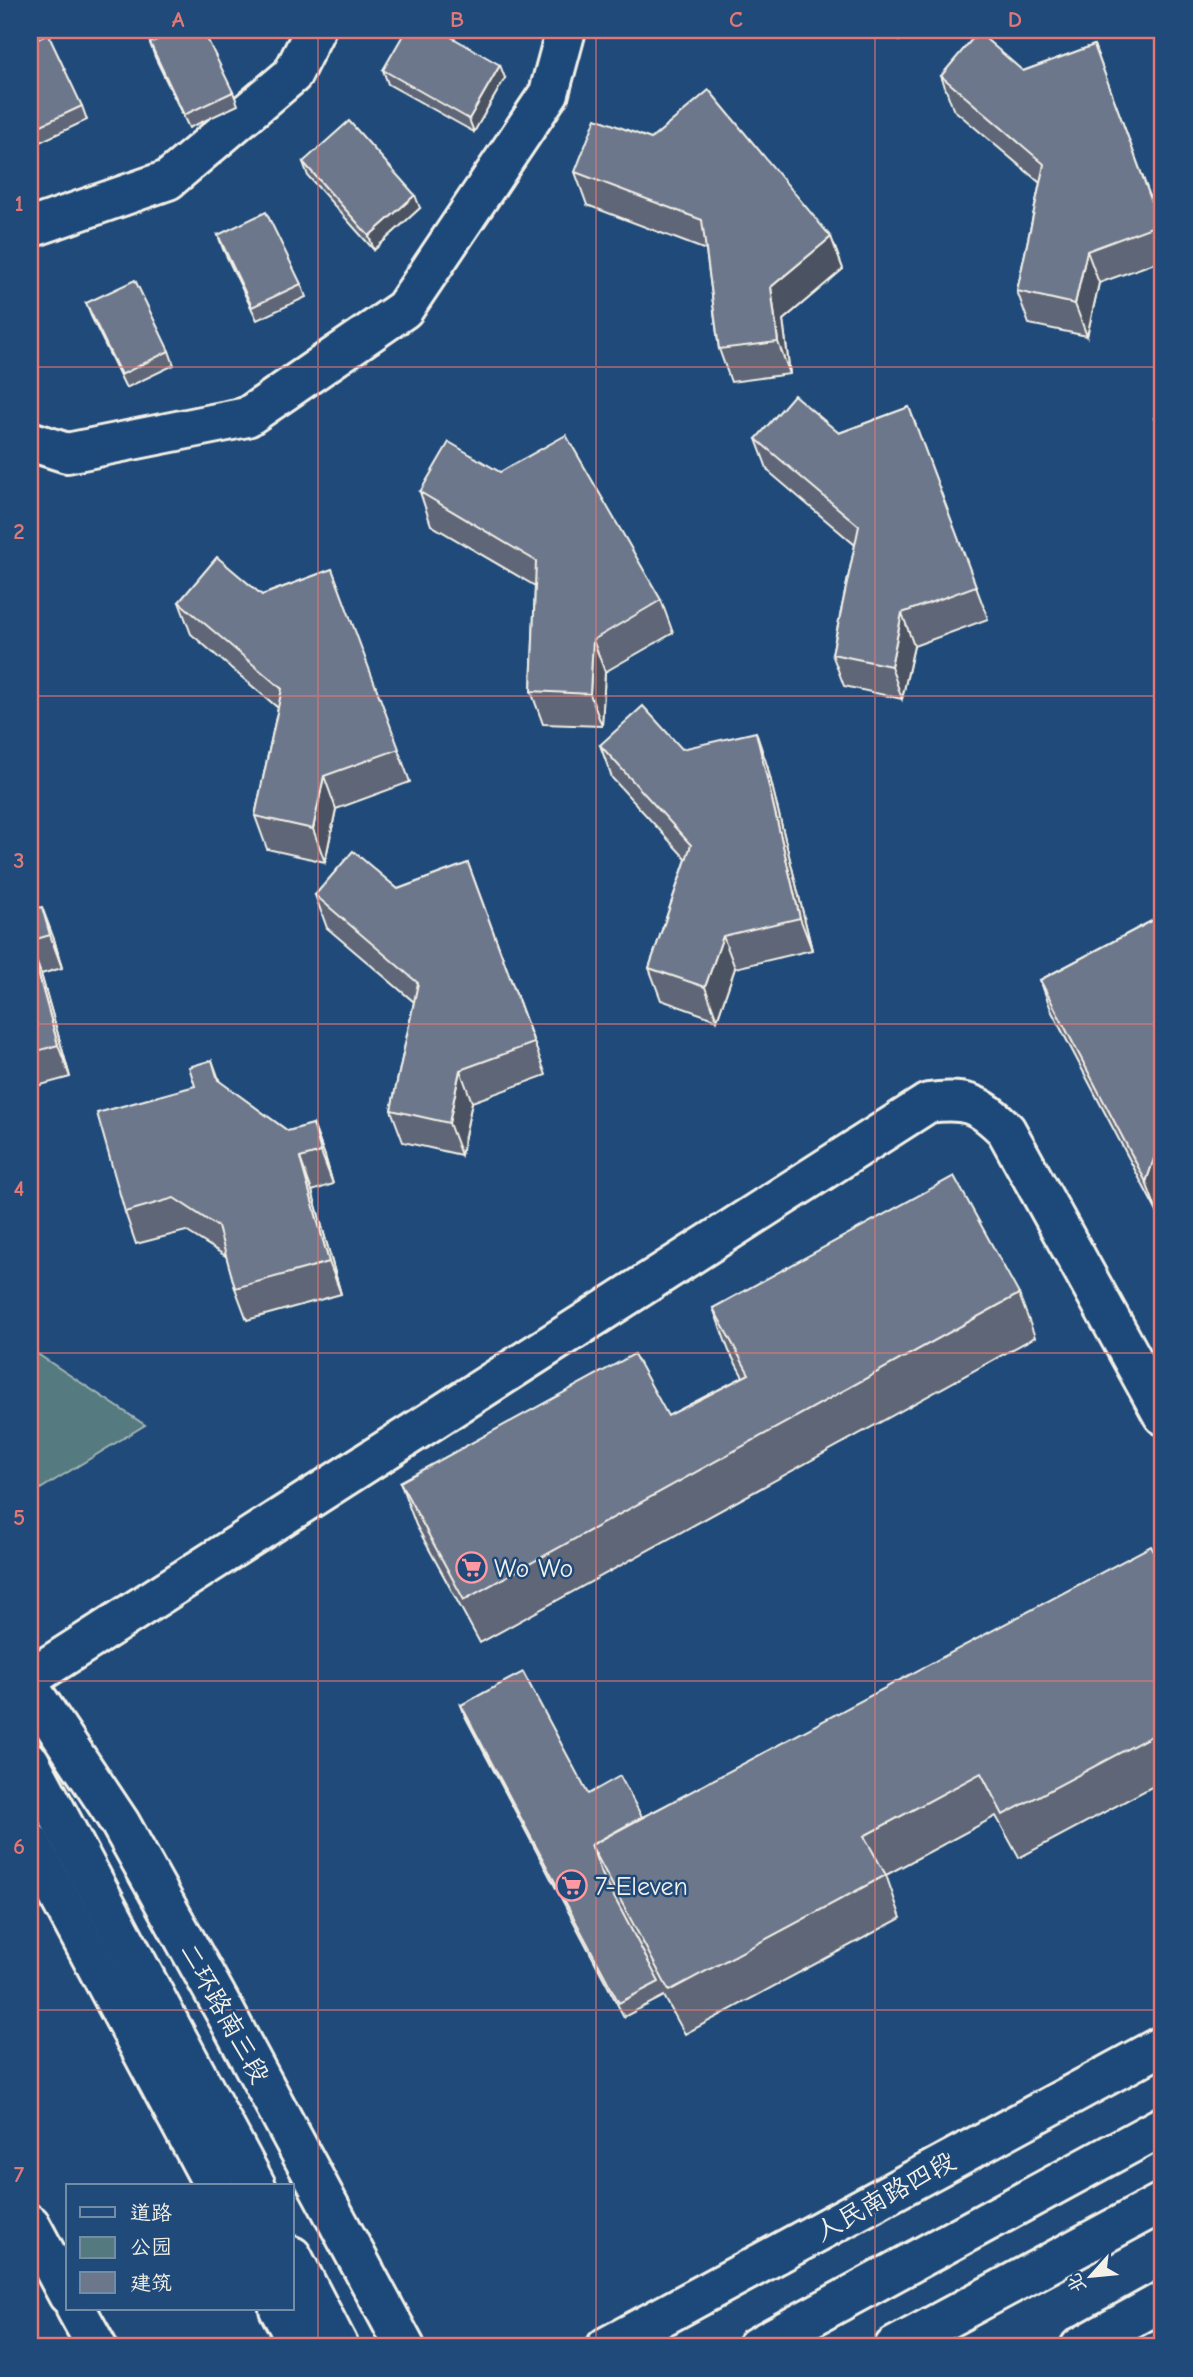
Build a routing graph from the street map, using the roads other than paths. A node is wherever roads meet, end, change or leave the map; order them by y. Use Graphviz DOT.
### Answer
graph roads {
  1 [pos="315,30"];
  2 [pos="566,30"];
  3 [pos="30,228"];
  4 [pos="30,441"];
  5 [pos="1163,1415"];
  6 [pos="30,1678"];
  7 [pos="30,1688"];
  8 [pos="30,1762"];
  9 [pos="30,1842"];
  10 [pos="1163,2045"];
  11 [pos="1154,2131"];
  12 [pos="213,2184"];
  13 [pos="255,2184"];
  14 [pos="1163,2202"];
  15 [pos="30,2224"];
  16 [pos="294,2260"];
  17 [pos="66,2291"];
  18 [pos="1163,2301"];
  19 [pos="77,2310"];
  20 [pos="280,2310"];
  21 [pos="97,2347"];
  22 [pos="300,2347"];
  23 [pos="339,2347"];
  24 [pos="405,2347"];
  25 [pos="606,2347"];
  26 [pos="756,2347"];
  27 [pos="894,2347"];
  28 [pos="1080,2347"];
  1 -- 3 [label="main road"];
  2 -- 4 [label="main road"];
  5 -- 6 [label="main road"];
  7 -- 24 [label="main road, 二环路南三段"];
  8 -- 13 [label="main road"];
  9 -- 12 [label="main road"];
  10 -- 25 [label="main road, 人民南路四段"];
  11 -- 26 [label="main road"];
  14 -- 27 [label="main road"];
  15 -- 17 [label="main road"];
  16 -- 23 [label="main road"];
  18 -- 28 [label="main road"];
  19 -- 21 [label="main road"];
  20 -- 22 [label="main road"];
}
